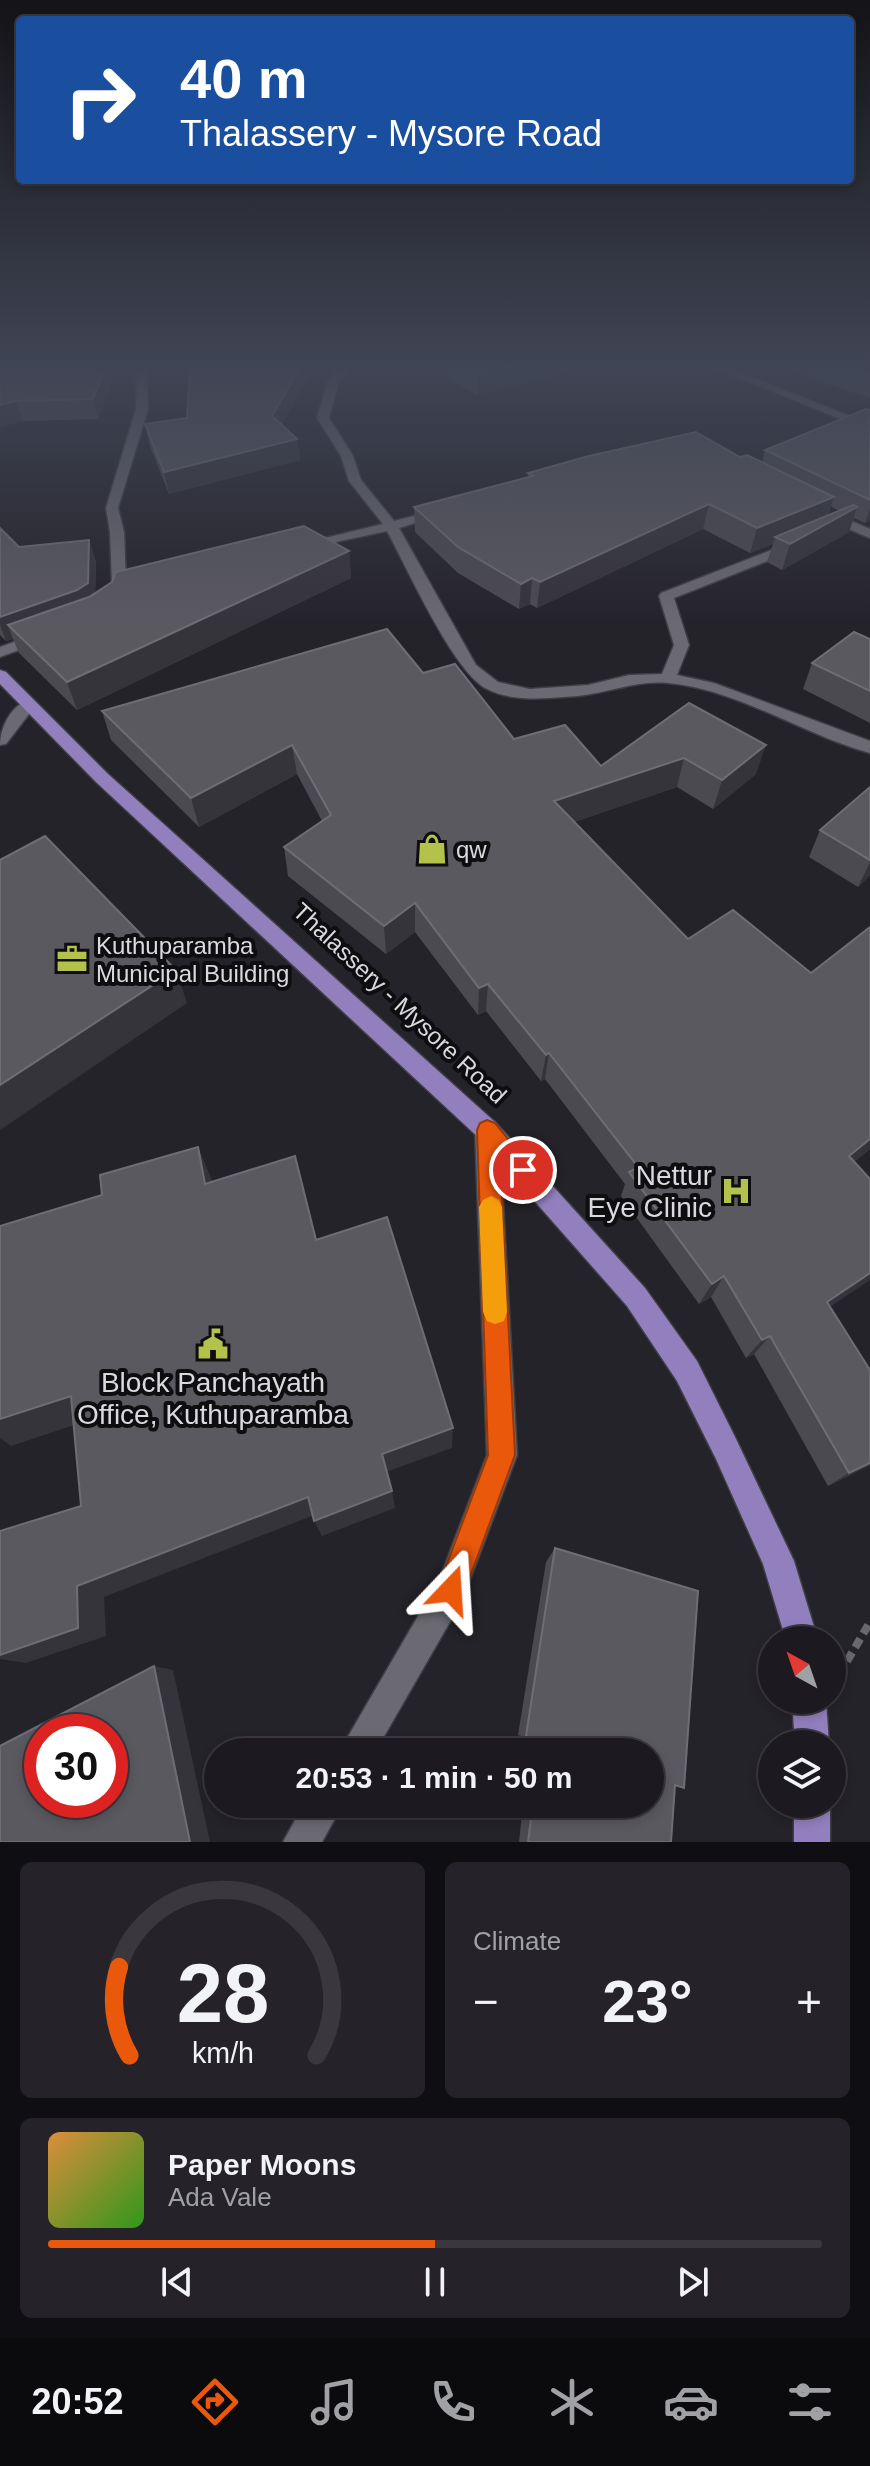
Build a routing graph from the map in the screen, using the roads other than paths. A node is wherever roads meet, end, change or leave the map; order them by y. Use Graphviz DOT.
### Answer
graph roads {
  1 [pos="129,451"];
  2 [pos="344,451"];
  3 [pos="450,510"];
  4 [pos="391,526"];
  5 [pos="870,534"];
  6 [pos="285,549"];
  7 [pos="113,604"];
  8 [pos="52,633"];
  9 [pos="0,652"];
  10 [pos="0,675"];
  11 [pos="667,678"];
  12 [pos="28,705"];
  13 [pos="0,740"];
  14 [pos="870,747"];
  15 [pos="487,1130"];
  16 [pos="798,1626"];
  17 [pos="364,1738"];
  18 [pos="316,1818"];
  19 [pos="812,1818"];
  20 [pos="301,1842"];
  21 [pos="812,1842"];
  1 -- 7 [label="street"];
  2 -- 4 [label="street"];
  3 -- 4 [label="street"];
  4 -- 6 [label="street"];
  4 -- 11 [label="street"];
  5 -- 11 [label="street"];
  8 -- 9 [label="street"];
  10 -- 12 [label="main road, Thalassery - Mysore Road"];
  11 -- 14 [label="street"];
  12 -- 13 [label="street"];
  12 -- 15 [label="main road, Thalassery - Mysore Road"];
  15 -- 16 [label="main road, Thalassery - Mysore Road"];
  15 -- 17 [label="street"];
  18 -- 20 [label="street"];
  19 -- 21 [label="main road"];
}
